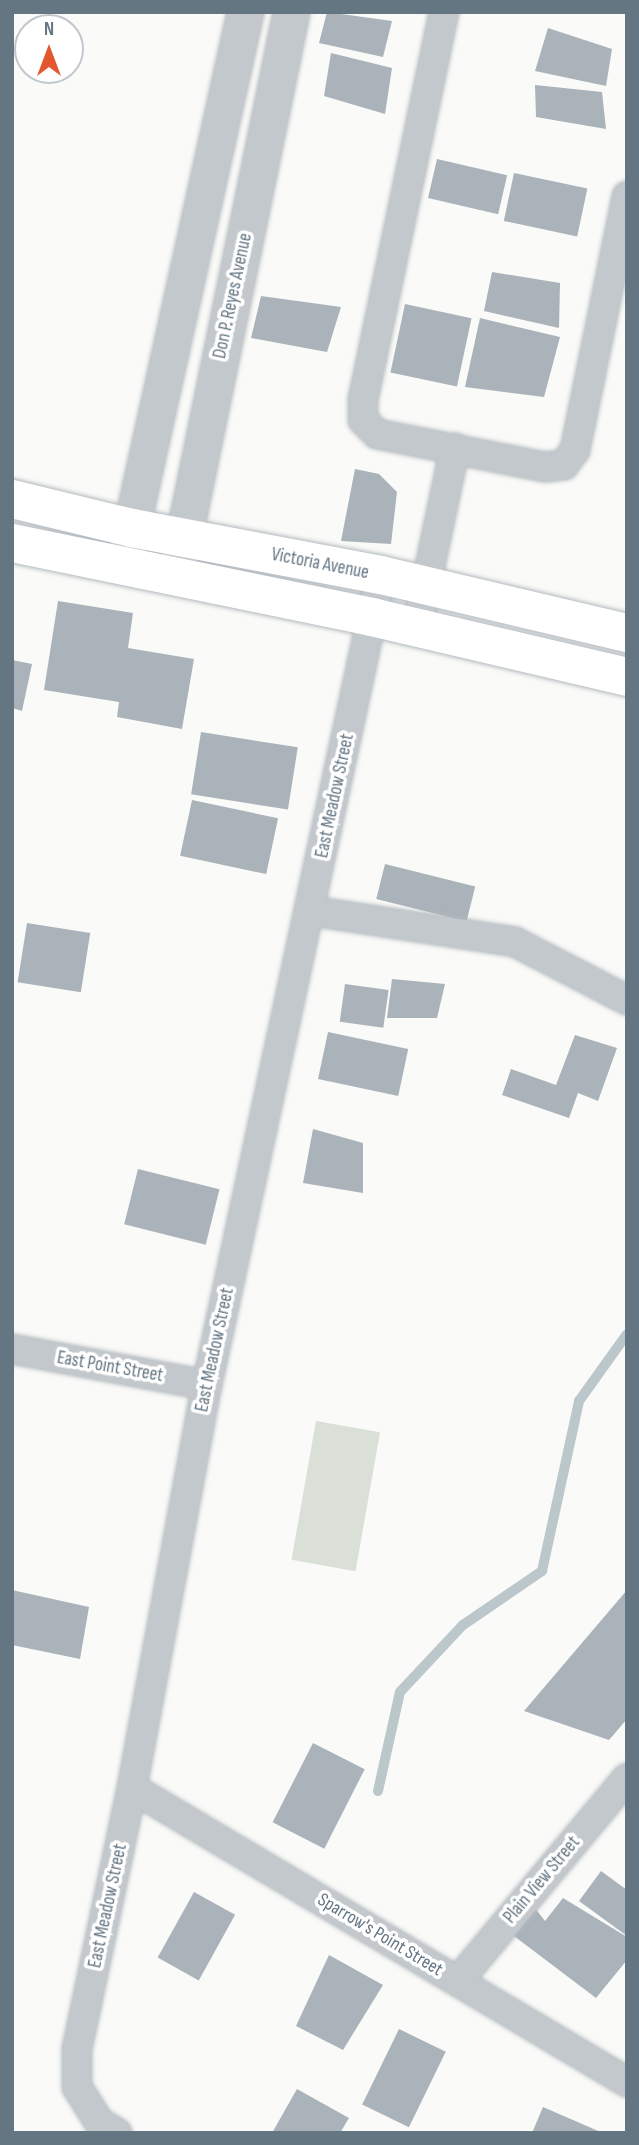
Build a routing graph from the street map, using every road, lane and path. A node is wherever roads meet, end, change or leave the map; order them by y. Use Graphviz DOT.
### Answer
graph roads {
  1 [pos="245,12"];
  2 [pos="291,12"];
  3 [pos="444,12"];
  4 [pos="627,196"];
  5 [pos="455,448"];
  6 [pos="12,499"];
  7 [pos="132,527"];
  8 [pos="184,538"];
  9 [pos="12,543"];
  10 [pos="122,569"];
  11 [pos="381,575"];
  12 [pos="175,579"];
  13 [pos="426,586"];
  14 [pos="372,617"];
  15 [pos="417,628"];
  16 [pos="627,633"];
  17 [pos="627,677"];
  18 [pos="311,911"];
  19 [pos="627,1000"];
  20 [pos="12,1349"];
  21 [pos="207,1385"];
  22 [pos="627,1778"];
  23 [pos="132,1788"];
  24 [pos="458,1981"];
  25 [pos="627,2082"];
  26 [pos="108,2127"];
  1 -- 7 [label="street"];
  2 -- 8 [label="street, Don P. Reyes Avenue"];
  3 -- 5 [label="street"];
  4 -- 5 [label="street"];
  5 -- 13 [label="street"];
  6 -- 7 [label="main road, Victoria Avenue"];
  7 -- 8 [label="main road, Victoria Avenue"];
  7 -- 10 [label="street"];
  8 -- 11 [label="main road, Victoria Avenue"];
  8 -- 12 [label="street, Don P. Reyes Avenue"];
  9 -- 10 [label="main road"];
  10 -- 12 [label="main road"];
  11 -- 13 [label="main road, Victoria Avenue"];
  11 -- 14 [label="street, East Meadow Street"];
  12 -- 14 [label="main road"];
  13 -- 15 [label="street"];
  13 -- 16 [label="main road, Victoria Avenue"];
  14 -- 15 [label="main road"];
  14 -- 18 [label="street, East Meadow Street"];
  15 -- 17 [label="main road"];
  18 -- 19 [label="street"];
  18 -- 21 [label="street, East Meadow Street"];
  20 -- 21 [label="street, East Point Street"];
  21 -- 23 [label="street, East Meadow Street"];
  22 -- 24 [label="street, Plain View Street"];
  23 -- 24 [label="street, Sparrow's Point Street"];
  23 -- 26 [label="street, East Meadow Street"];
  24 -- 25 [label="street, Sparrow's Point Street"];
}
